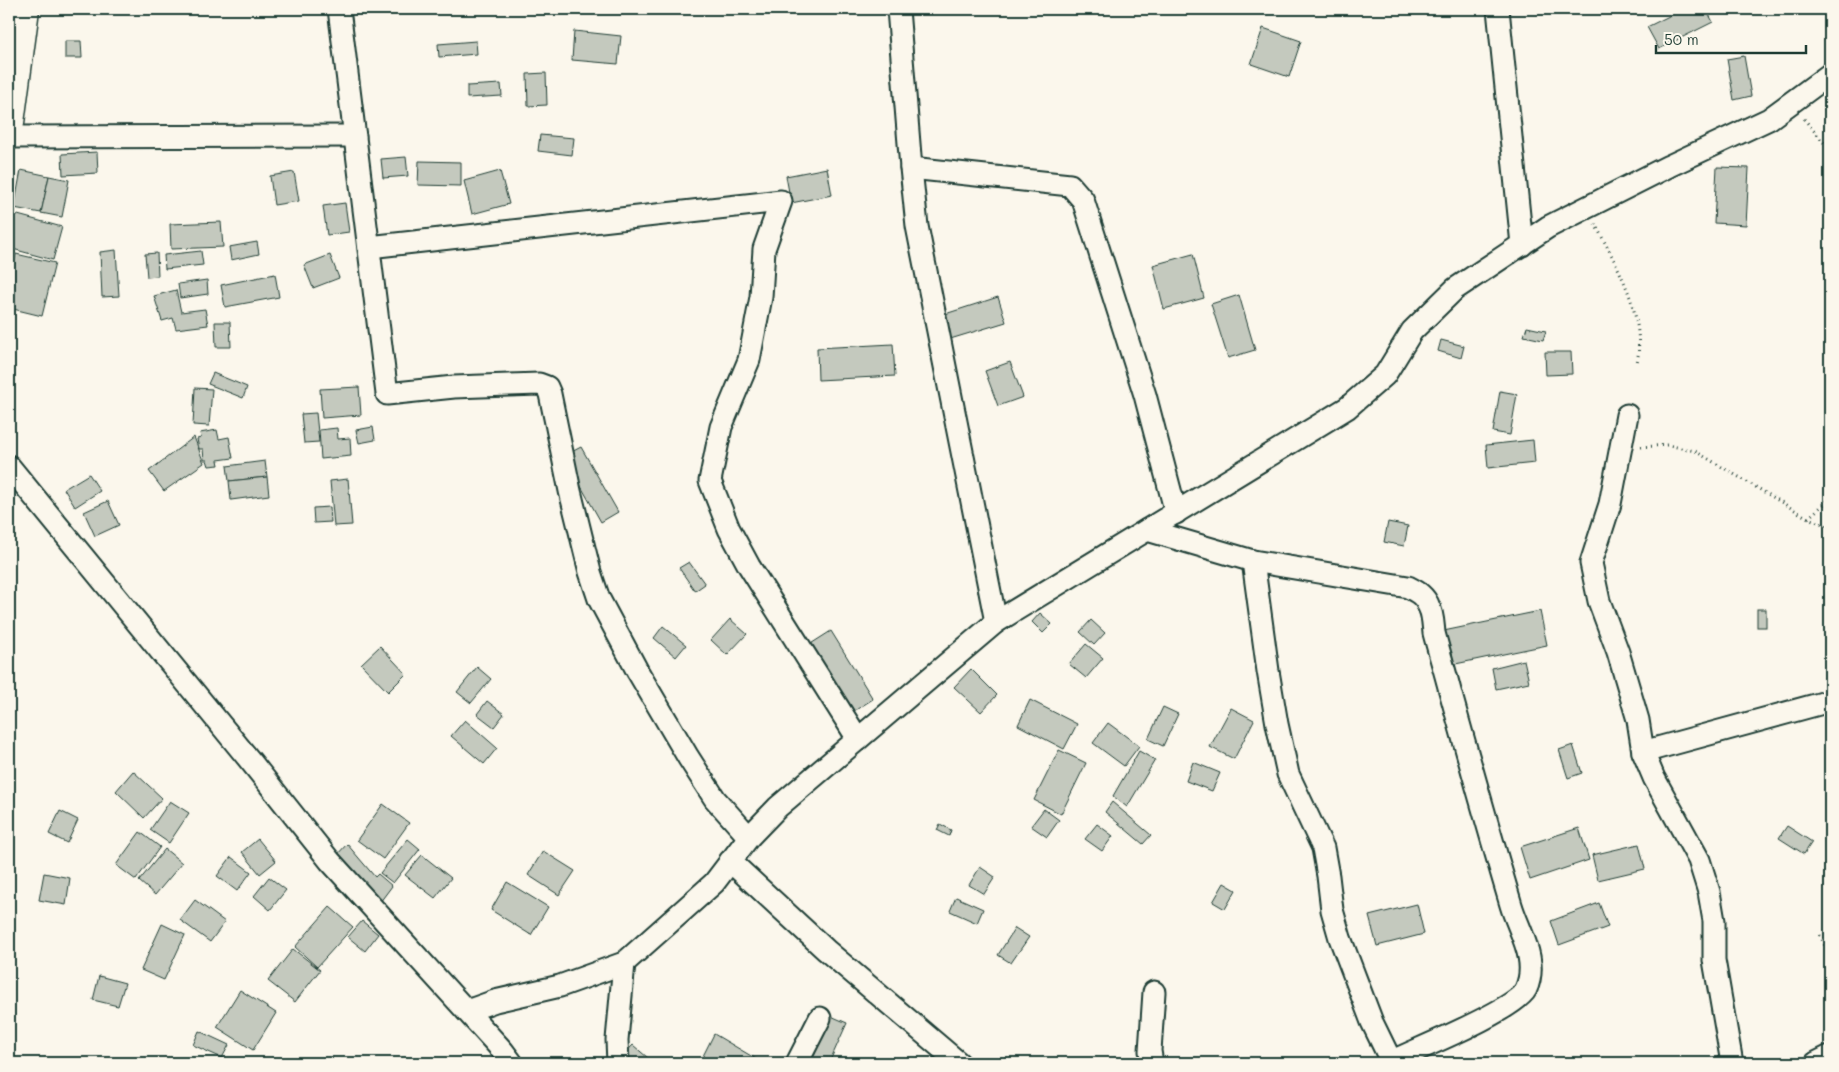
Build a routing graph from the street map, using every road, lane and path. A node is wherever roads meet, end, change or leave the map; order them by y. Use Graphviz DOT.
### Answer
graph roads {
  1 [pos="26,9"];
  2 [pos="339,9"];
  3 [pos="898,9"];
  4 [pos="1498,9"];
  5 [pos="1830,74"];
  6 [pos="1790,103"];
  7 [pos="9,130"];
  8 [pos="355,136"];
  9 [pos="9,137"];
  10 [pos="1830,150"];
  11 [pos="911,168"];
  12 [pos="1586,208"];
  13 [pos="1522,245"];
  14 [pos="369,247"];
  15 [pos="1637,363"];
  16 [pos="1626,415"];
  17 [pos="1619,453"];
  18 [pos="9,466"];
  19 [pos="1830,499"];
  20 [pos="1176,513"];
  21 [pos="1808,518"];
  22 [pos="1830,527"];
  23 [pos="1147,530"];
  24 [pos="1253,561"];
  25 [pos="996,622"];
  26 [pos="1830,701"];
  27 [pos="858,738"];
  28 [pos="1643,752"];
  29 [pos="749,837"];
  30 [pos="730,861"];
  31 [pos="1820,935"];
  32 [pos="1830,957"];
  33 [pos="624,963"];
  34 [pos="1154,992"];
  35 [pos="467,1011"];
  36 [pos="820,1018"];
  37 [pos="1830,1056"];
  38 [pos="1388,1060"];
  39 [pos="512,1063"];
  40 [pos="618,1063"];
  41 [pos="797,1063"];
  42 [pos="959,1063"];
  43 [pos="1152,1063"];
  44 [pos="1732,1063"];
  45 [pos="1816,1063"];
  1 -- 7 [label="main road"];
  2 -- 8 [label="street"];
  3 -- 11 [label="street"];
  4 -- 13 [label="street"];
  5 -- 6 [label="street"];
  6 -- 10 [label="path"];
  6 -- 12 [label="street"];
  8 -- 9 [label="street"];
  8 -- 14 [label="street"];
  11 -- 20 [label="street"];
  11 -- 25 [label="street"];
  12 -- 13 [label="street"];
  12 -- 15 [label="path"];
  13 -- 20 [label="street"];
  14 -- 27 [label="street"];
  14 -- 29 [label="street"];
  16 -- 17 [label="street"];
  17 -- 21 [label="path"];
  17 -- 28 [label="street"];
  18 -- 35 [label="street"];
  19 -- 21 [label="path"];
  20 -- 23 [label="street"];
  21 -- 22 [label="path"];
  23 -- 24 [label="street"];
  23 -- 25 [label="street"];
  24 -- 38 [label="street"];
  24 -- 38 [label="street"];
  25 -- 27 [label="street"];
  26 -- 28 [label="street"];
  27 -- 29 [label="street"];
  28 -- 44 [label="street"];
  29 -- 30 [label="street"];
  30 -- 33 [label="street"];
  30 -- 42 [label="street"];
  31 -- 32 [label="path"];
  33 -- 35 [label="street"];
  33 -- 40 [label="street"];
  34 -- 43 [label="street"];
  35 -- 39 [label="street"];
  36 -- 41 [label="street"];
  37 -- 45 [label="street"];
}
